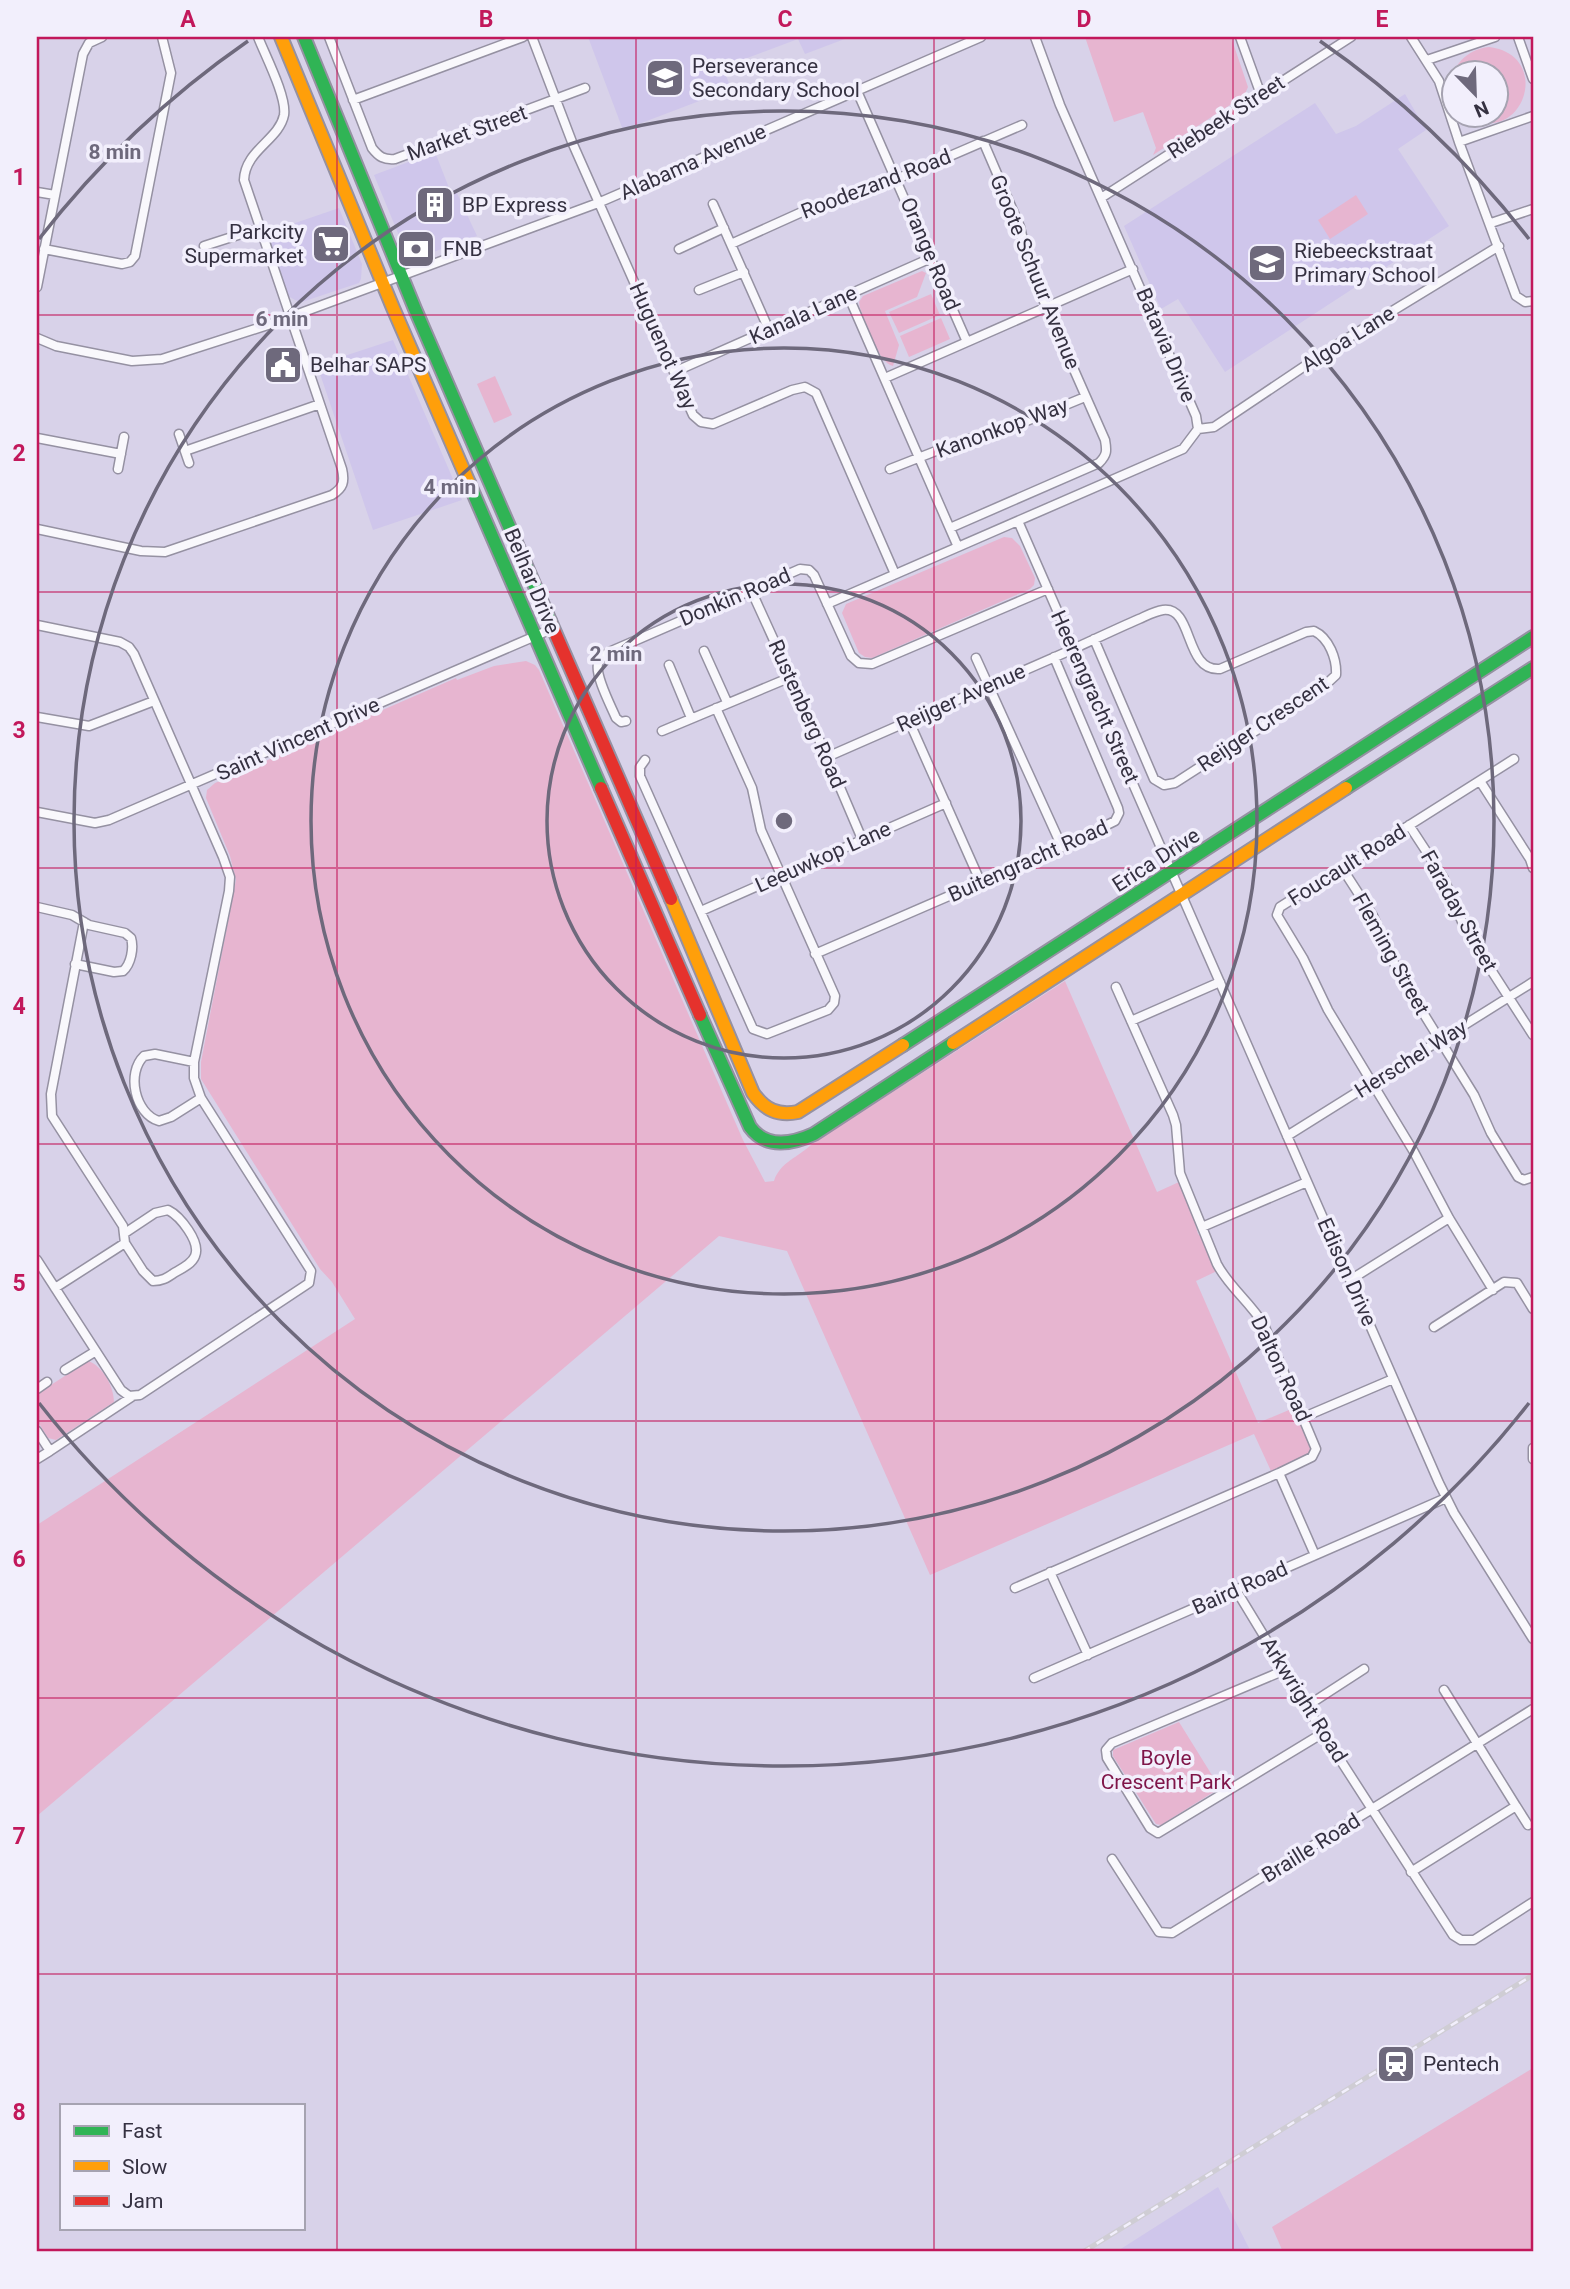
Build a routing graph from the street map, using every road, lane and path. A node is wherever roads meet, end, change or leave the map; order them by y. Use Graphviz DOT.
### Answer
graph roads {
  1 [pos="102,37"];
  2 [pos="162,37"];
  3 [pos="258,37"];
  4 [pos="281,37"];
  5 [pos="304,37"];
  6 [pos="329,37"];
  7 [pos="523,37"];
  8 [pos="531,37"];
  9 [pos="981,37"];
  10 [pos="1035,37"];
  11 [pos="1240,37"];
  12 [pos="1351,37"];
  13 [pos="1411,37"];
  14 [pos="1495,37"];
  15 [pos="1518,37"];
  16 [pos="1427,60"];
  17 [pos="1533,79"];
  18 [pos="585,88"];
  19 [pos="857,91"];
  20 [pos="1261,95"];
  21 [pos="353,100"];
  22 [pos="555,100"];
  23 [pos="1533,116"];
  24 [pos="1022,125"];
  25 [pos="983,141"];
  26 [pos="1459,142"];
  27 [pos="897,179"];
  28 [pos="37,192"];
  29 [pos="55,195"];
  30 [pos="1101,198"];
  31 [pos="598,203"];
  32 [pos="713,204"];
  33 [pos="1533,209"];
  34 [pos="1491,223"];
  35 [pos="260,228"];
  36 [pos="724,228"];
  37 [pos="732,244"];
  38 [pos="204,246"];
  39 [pos="1499,246"];
  40 [pos="44,249"];
  41 [pos="679,249"];
  42 [pos="931,258"];
  43 [pos="1133,269"];
  44 [pos="744,272"];
  45 [pos="400,276"];
  46 [pos="383,283"];
  47 [pos="37,287"];
  48 [pos="699,290"];
  49 [pos="848,295"];
  50 [pos="1533,301"];
  51 [pos="1047,307"];
  52 [pos="290,316"];
  53 [pos="769,330"];
  54 [pos="37,338"];
  55 [pos="967,342"];
  56 [pos="37,346"];
  57 [pos="56,346"];
  58 [pos="674,372"];
  59 [pos="885,378"];
  60 [pos="1085,397"];
  61 [pos="320,404"];
  62 [pos="1198,429"];
  63 [pos="179,434"];
  64 [pos="124,437"];
  65 [pos="37,438"];
  66 [pos="185,451"];
  67 [pos="121,454"];
  68 [pos="919,458"];
  69 [pos="189,463"];
  70 [pos="118,469"];
  71 [pos="890,469"];
  72 [pos="1018,521"];
  73 [pos="950,528"];
  74 [pos="37,530"];
  75 [pos="958,547"];
  76 [pos="895,574"];
  77 [pos="1048,589"];
  78 [pos="751,590"];
  79 [pos="827,604"];
  80 [pos="37,625"];
  81 [pos="554,628"];
  82 [pos="535,636"];
  83 [pos="1533,637"];
  84 [pos="1094,639"];
  85 [pos="1074,649"];
  86 [pos="704,651"];
  87 [pos="976,657"];
  88 [pos="1054,657"];
  89 [pos="669,665"];
  90 [pos="1533,668"];
  91 [pos="791,677"];
  92 [pos="989,686"];
  93 [pos="154,701"];
  94 [pos="727,702"];
  95 [pos="716,708"];
  96 [pos="37,717"];
  97 [pos="691,718"];
  98 [pos="626,721"];
  99 [pos="909,721"];
  100 [pos="662,731"];
  101 [pos="827,757"];
  102 [pos="1514,759"];
  103 [pos="645,760"];
  104 [pos="1480,781"];
  105 [pos="192,786"];
  106 [pos="946,803"];
  107 [pos="37,812"];
  108 [pos="1409,825"];
  109 [pos="862,839"];
  110 [pos="1062,847"];
  111 [pos="1342,868"];
  112 [pos="1533,868"];
  113 [pos="1172,873"];
  114 [pos="782,875"];
  115 [pos="981,883"];
  116 [pos="1181,894"];
  117 [pos="37,907"];
  118 [pos="701,911"];
  119 [pos="84,922"];
  120 [pos="815,954"];
  121 [pos="75,964"];
  122 [pos="1220,982"];
  123 [pos="1533,982"];
  124 [pos="1116,987"];
  125 [pos="1508,998"];
  126 [pos="1131,1021"];
  127 [pos="1533,1035"];
  128 [pos="1441,1040"];
  129 [pos="194,1062"];
  130 [pos="1373,1083"];
  131 [pos="201,1098"];
  132 [pos="798,1112"];
  133 [pos="1287,1136"];
  134 [pos="797,1141"];
  135 [pos="1533,1177"];
  136 [pos="1307,1182"];
  137 [pos="1449,1218"];
  138 [pos="1202,1227"];
  139 [pos="125,1233"];
  140 [pos="125,1243"];
  141 [pos="37,1260"];
  142 [pos="1350,1280"];
  143 [pos="55,1288"];
  144 [pos="1493,1290"];
  145 [pos="1533,1309"];
  146 [pos="1434,1327"];
  147 [pos="96,1351"];
  148 [pos="65,1370"];
  149 [pos="1394,1379"];
  150 [pos="47,1382"];
  151 [pos="37,1389"];
  152 [pos="133,1396"];
  153 [pos="1304,1417"];
  154 [pos="37,1431"];
  155 [pos="1533,1448"];
  156 [pos="50,1451"];
  157 [pos="1533,1458"];
  158 [pos="37,1459"];
  159 [pos="1279,1473"];
  160 [pos="1446,1498"];
  161 [pos="1315,1555"];
  162 [pos="1050,1572"];
  163 [pos="1015,1588"];
  164 [pos="1237,1590"];
  165 [pos="1533,1639"];
  166 [pos="1088,1655"];
  167 [pos="1364,1669"];
  168 [pos="1285,1670"];
  169 [pos="1034,1678"];
  170 [pos="1444,1690"];
  171 [pos="1307,1706"];
  172 [pos="1533,1709"];
  173 [pos="1324,1733"];
  174 [pos="1477,1744"];
  175 [pos="1516,1807"];
  176 [pos="1373,1809"];
  177 [pos="1528,1825"];
  178 [pos="1112,1859"];
  179 [pos="1411,1872"];
  180 [pos="1533,1902"];
  1 -- 29 [label="street"];
  2 -- 40 [label="street"];
  3 -- 35 [label="street"];
  4 -- 46 [label="main road, Belhar Drive"];
  5 -- 45 [label="main road, Belhar Drive"];
  6 -- 21 [label="street"];
  7 -- 21 [label="street"];
  8 -- 22 [label="street, Huguenot Way"];
  9 -- 19 [label="street, Alabama Avenue"];
  10 -- 30 [label="street, Batavia Drive"];
  11 -- 20 [label="street"];
  12 -- 20 [label="street, Riebeek Street"];
  13 -- 16 [label="street"];
  14 -- 16 [label="street"];
  15 -- 17 [label="street"];
  16 -- 26 [label="street"];
  18 -- 22 [label="street, Market Street"];
  19 -- 27 [label="street, Orange Road"];
  19 -- 31 [label="street, Alabama Avenue"];
  20 -- 30 [label="street, Riebeek Street"];
  21 -- 22 [label="street, Market Street"];
  22 -- 31 [label="street, Huguenot Way"];
  23 -- 26 [label="street"];
  24 -- 25 [label="street, Roodezand Road"];
  25 -- 27 [label="street, Roodezand Road"];
  25 -- 51 [label="street, Groote Schuur Avenue"];
  26 -- 34 [label="street"];
  27 -- 37 [label="street, Roodezand Road"];
  27 -- 42 [label="street, Orange Road"];
  28 -- 29 [label="street"];
  29 -- 40 [label="street"];
  30 -- 43 [label="street, Batavia Drive"];
  31 -- 45 [label="street, Alabama Avenue"];
  31 -- 58 [label="street, Huguenot Way"];
  32 -- 36 [label="street"];
  33 -- 34 [label="street"];
  34 -- 39 [label="street"];
  35 -- 38 [label="street"];
  35 -- 52 [label="street"];
  36 -- 37 [label="street"];
  36 -- 41 [label="street"];
  37 -- 44 [label="street"];
  39 -- 50 [label="street"];
  39 -- 62 [label="street, Algoa Lane"];
  40 -- 47 [label="street"];
  42 -- 49 [label="street, Kanala Lane"];
  42 -- 55 [label="street, Orange Road"];
  43 -- 51 [label="street"];
  43 -- 62 [label="street, Batavia Drive"];
  44 -- 48 [label="street"];
  44 -- 53 [label="street"];
  45 -- 46 [label="street, Alabama Avenue"];
  45 -- 81 [label="main road, Belhar Drive"];
  46 -- 52 [label="street, Alabama Avenue"];
  46 -- 82 [label="main road, Belhar Drive"];
  49 -- 53 [label="street, Kanala Lane"];
  49 -- 59 [label="street"];
  51 -- 55 [label="street"];
  51 -- 60 [label="street, Groote Schuur Avenue"];
  52 -- 57 [label="street, Alabama Avenue"];
  52 -- 61 [label="street"];
  53 -- 58 [label="street, Kanala Lane"];
  54 -- 57 [label="street"];
  55 -- 59 [label="street"];
  56 -- 57 [label="street"];
  58 -- 76 [label="street, Huguenot Way"];
  59 -- 68 [label="street"];
  60 -- 68 [label="street, Kanonkop Way"];
  60 -- 73 [label="street, Groote Schuur Avenue"];
  61 -- 66 [label="street"];
  61 -- 74 [label="street"];
  62 -- 72 [label="street, Batavia Drive"];
  63 -- 66 [label="street"];
  64 -- 67 [label="street"];
  65 -- 67 [label="street"];
  66 -- 69 [label="street"];
  67 -- 70 [label="street"];
  68 -- 71 [label="street, Kanonkop Way"];
  68 -- 73 [label="street"];
  72 -- 75 [label="street, Batavia Drive"];
  72 -- 77 [label="street, Heerengracht Street"];
  73 -- 75 [label="street"];
  75 -- 76 [label="street, Batavia Drive"];
  76 -- 79 [label="street, Batavia Drive"];
  77 -- 79 [label="street, Donkin Road"];
  77 -- 85 [label="street, Heerengracht Street"];
  78 -- 79 [label="street, Donkin Road"];
  78 -- 91 [label="street, Rustenberg Road"];
  78 -- 98 [label="street, Donkin Road"];
  80 -- 93 [label="street"];
  81 -- 82 [label="street, Saint Vincent Drive"];
  81 -- 132 [label="main road, Belhar Drive"];
  82 -- 105 [label="street, Saint Vincent Drive"];
  82 -- 134 [label="main road, Belhar Drive"];
  83 -- 113 [label="main road, Erica Drive"];
  84 -- 84 [label="street, Reijger Crescent"];
  84 -- 85 [label="street, Reijger Avenue"];
  85 -- 88 [label="street, Reijger Avenue"];
  85 -- 113 [label="street, Heerengracht Street"];
  86 -- 94 [label="street"];
  87 -- 92 [label="street"];
  88 -- 92 [label="street, Reijger Avenue"];
  88 -- 110 [label="street, Buitengracht Road"];
  89 -- 97 [label="street"];
  90 -- 116 [label="main road, Erica Drive"];
  91 -- 94 [label="street"];
  91 -- 101 [label="street, Rustenberg Road"];
  92 -- 99 [label="street, Reijger Avenue"];
  92 -- 110 [label="street"];
  93 -- 96 [label="street"];
  93 -- 105 [label="street"];
  94 -- 95 [label="street"];
  95 -- 97 [label="street"];
  95 -- 114 [label="street"];
  97 -- 100 [label="street"];
  99 -- 101 [label="street, Reijger Avenue"];
  99 -- 106 [label="street"];
  101 -- 109 [label="street, Rustenberg Road"];
  102 -- 104 [label="street, Foucault Road"];
  103 -- 118 [label="street"];
  104 -- 108 [label="street, Foucault Road"];
  104 -- 112 [label="street"];
  105 -- 107 [label="street, Saint Vincent Drive"];
  105 -- 129 [label="street"];
  106 -- 109 [label="street, Leeuwkop Lane"];
  106 -- 115 [label="street"];
  108 -- 111 [label="street, Foucault Road"];
  108 -- 125 [label="street, Faraday Street"];
  109 -- 114 [label="street, Leeuwkop Lane"];
  110 -- 115 [label="street, Buitengracht Road"];
  111 -- 128 [label="street, Fleming Street"];
  111 -- 130 [label="street, Foucault Road"];
  113 -- 116 [label="street, Heerengracht Street"];
  113 -- 132 [label="main road, Erica Drive"];
  114 -- 118 [label="street, Leeuwkop Lane"];
  114 -- 120 [label="street"];
  115 -- 120 [label="street, Buitengracht Road"];
  116 -- 122 [label="street, Edison Drive"];
  116 -- 134 [label="main road, Erica Drive"];
  117 -- 119 [label="street"];
  118 -- 120 [label="street"];
  119 -- 121 [label="street"];
  119 -- 121 [label="street"];
  121 -- 139 [label="street"];
  122 -- 126 [label="street"];
  122 -- 133 [label="street, Edison Drive"];
  123 -- 125 [label="street, Herschel Way"];
  124 -- 126 [label="street, Dalton Road"];
  125 -- 127 [label="street, Faraday Street"];
  125 -- 128 [label="street, Herschel Way"];
  126 -- 138 [label="street, Dalton Road"];
  128 -- 130 [label="street, Herschel Way"];
  128 -- 135 [label="street, Fleming Street"];
  129 -- 131 [label="street"];
  129 -- 131 [label="street"];
  130 -- 133 [label="street, Herschel Way"];
  130 -- 137 [label="street"];
  131 -- 152 [label="street"];
  133 -- 136 [label="street, Edison Drive"];
  136 -- 138 [label="street"];
  136 -- 142 [label="street, Edison Drive"];
  137 -- 142 [label="street"];
  137 -- 144 [label="street"];
  138 -- 153 [label="street, Dalton Road"];
  139 -- 140 [label="street"];
  139 -- 140 [label="street"];
  140 -- 143 [label="street"];
  141 -- 143 [label="street"];
  142 -- 149 [label="street, Edison Drive"];
  143 -- 147 [label="street"];
  144 -- 145 [label="street"];
  144 -- 146 [label="street"];
  147 -- 148 [label="street"];
  147 -- 152 [label="street"];
  149 -- 153 [label="street"];
  149 -- 160 [label="street, Edison Drive"];
  150 -- 151 [label="street"];
  152 -- 156 [label="street"];
  153 -- 159 [label="street, Dalton Road"];
  154 -- 156 [label="street"];
  155 -- 157 [label="street"];
  156 -- 158 [label="street"];
  159 -- 161 [label="street"];
  159 -- 162 [label="street, Dalton Road"];
  160 -- 161 [label="street, Baird Road"];
  160 -- 165 [label="street, Edison Drive"];
  161 -- 164 [label="street, Baird Road"];
  162 -- 163 [label="street, Dalton Road"];
  162 -- 166 [label="street"];
  164 -- 166 [label="street, Baird Road"];
  164 -- 168 [label="street, Arkwright Road"];
  166 -- 169 [label="street, Baird Road"];
  167 -- 171 [label="street"];
  168 -- 171 [label="street, Arkwright Road"];
  168 -- 173 [label="street"];
  170 -- 174 [label="street"];
  171 -- 173 [label="street, Arkwright Road"];
  172 -- 174 [label="street, Braille Road"];
  173 -- 176 [label="street, Arkwright Road"];
  174 -- 175 [label="street"];
  174 -- 176 [label="street, Braille Road"];
  175 -- 177 [label="street"];
  175 -- 179 [label="street"];
  176 -- 178 [label="street, Braille Road"];
  176 -- 179 [label="street, Arkwright Road"];
  179 -- 180 [label="street, Arkwright Road"];
}
